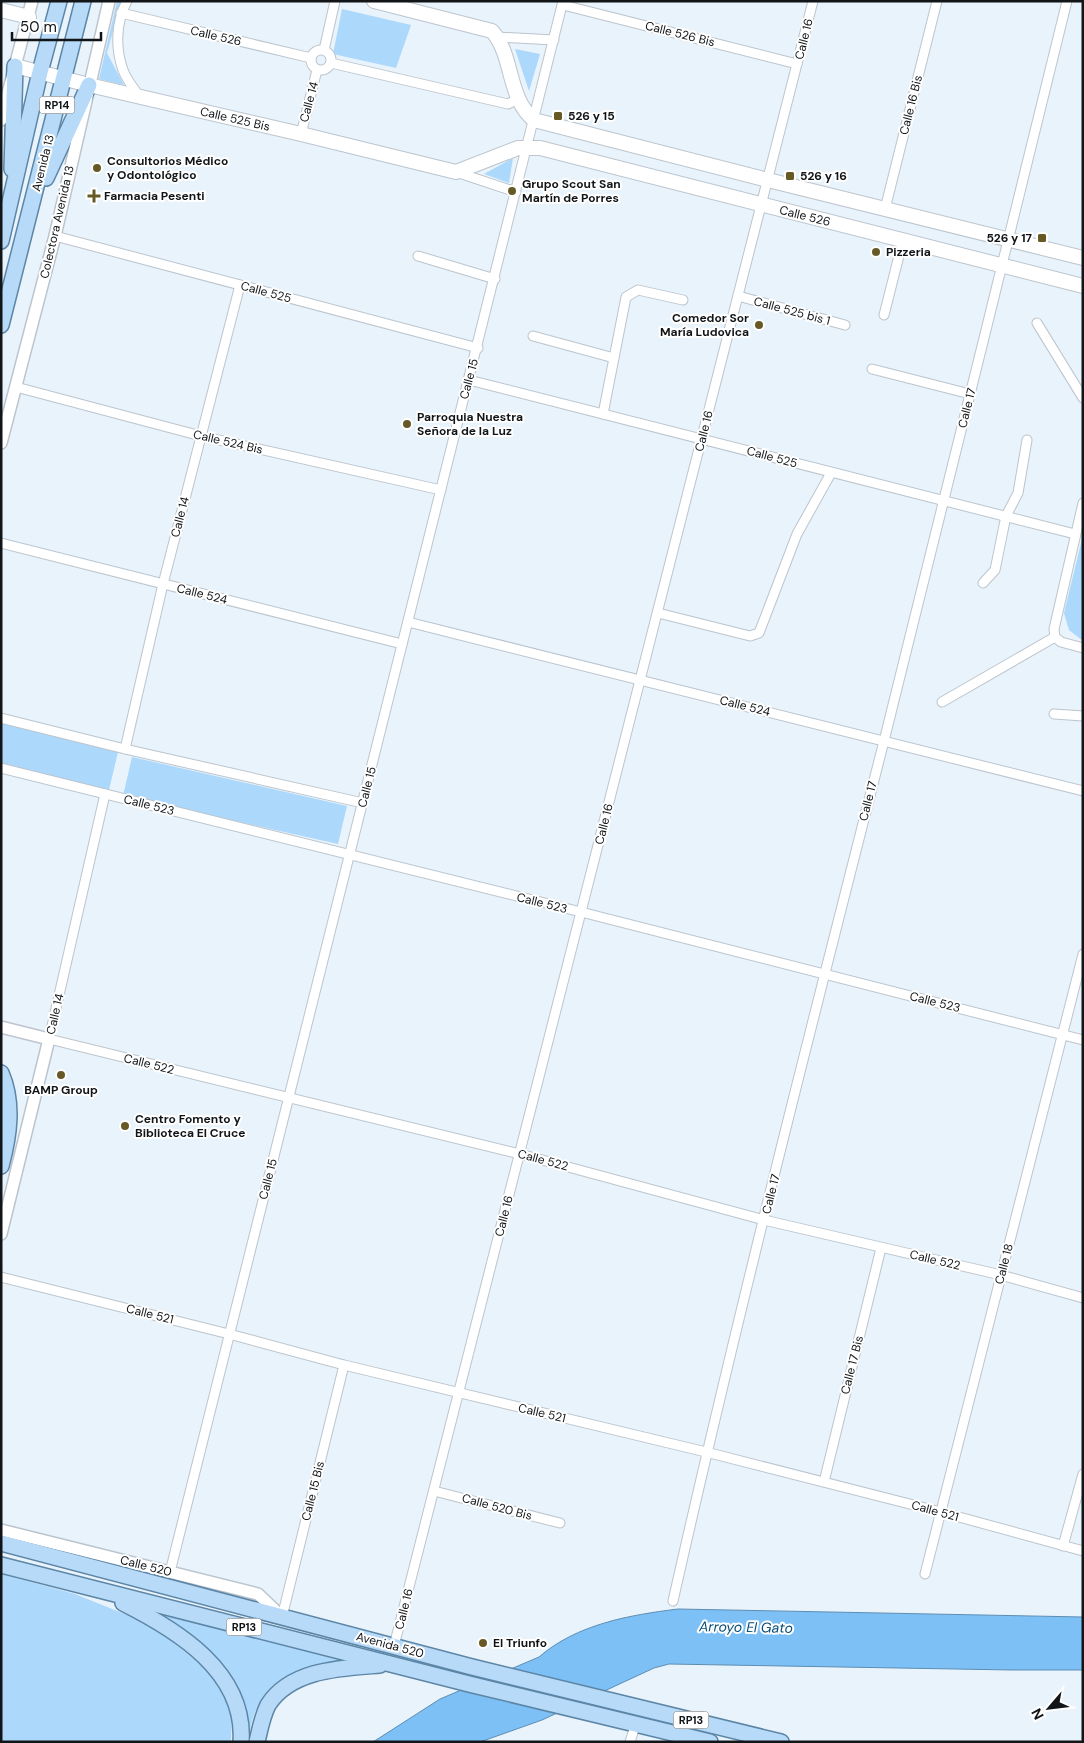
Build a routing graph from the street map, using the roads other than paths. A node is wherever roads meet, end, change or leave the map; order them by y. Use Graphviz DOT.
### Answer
graph roads {
  1 [pos="32,1"];
  2 [pos="59,1"];
  3 [pos="83,1"];
  4 [pos="109,1"];
  5 [pos="127,1"];
  6 [pos="335,1"];
  7 [pos="374,1"];
  8 [pos="813,1"];
  9 [pos="937,1"];
  10 [pos="1067,1"];
  11 [pos="563,3"];
  12 [pos="1,10"];
  13 [pos="121,13"];
  14 [pos="28,17"];
  15 [pos="497,37"];
  16 [pos="554,40"];
  17 [pos="324,50"];
  18 [pos="311,58"];
  19 [pos="331,63"];
  20 [pos="797,64"];
  21 [pos="15,66"];
  22 [pos="317,70"];
  23 [pos="40,72"];
  24 [pos="64,78"];
  25 [pos="89,85"];
  26 [pos="140,97"];
  27 [pos="518,99"];
  28 [pos="1,120"];
  29 [pos="534,120"];
  30 [pos="301,134"];
  31 [pos="527,148"];
  32 [pos="456,172"];
  33 [pos="768,180"];
  34 [pos="516,192"];
  35 [pos="11,204"];
  36 [pos="762,205"];
  37 [pos="32,209"];
  38 [pos="885,209"];
  39 [pos="55,236"];
  40 [pos="1009,239"];
  41 [pos="903,240"];
  42 [pos="1,241"];
  43 [pos="418,256"];
  44 [pos="1083,258"];
  45 [pos="1002,265"];
  46 [pos="495,280"];
  47 [pos="240,285"];
  48 [pos="1083,286"];
  49 [pos="738,296"];
  50 [pos="683,300"];
  51 [pos="884,315"];
  52 [pos="1037,323"];
  53 [pos="1,325"];
  54 [pos="845,325"];
  55 [pos="533,336"];
  56 [pos="478,348"];
  57 [pos="614,358"];
  58 [pos="872,368"];
  59 [pos="469,380"];
  60 [pos="16,387"];
  61 [pos="970,394"];
  62 [pos="1083,398"];
  63 [pos="603,414"];
  64 [pos="201,436"];
  65 [pos="702,439"];
  66 [pos="1027,440"];
  67 [pos="1,443"];
  68 [pos="830,473"];
  69 [pos="441,490"];
  70 [pos="944,500"];
  71 [pos="1083,503"];
  72 [pos="1006,516"];
  73 [pos="1075,534"];
  74 [pos="1,543"];
  75 [pos="983,583"];
  76 [pos="163,584"];
  77 [pos="658,613"];
  78 [pos="408,622"];
  79 [pos="1055,637"];
  80 [pos="402,644"];
  81 [pos="1083,648"];
  82 [pos="640,680"];
  83 [pos="942,702"];
  84 [pos="1054,714"];
  85 [pos="1083,716"];
  86 [pos="1,718"];
  87 [pos="884,741"];
  88 [pos="125,749"];
  89 [pos="1,768"];
  90 [pos="1083,791"];
  91 [pos="105,794"];
  92 [pos="363,803"];
  93 [pos="350,855"];
  94 [pos="581,912"];
  95 [pos="1083,954"];
  96 [pos="824,975"];
  97 [pos="1,1027"];
  98 [pos="1063,1034"];
  99 [pos="49,1039"];
  100 [pos="1083,1040"];
  101 [pos="1,1073"];
  102 [pos="289,1098"];
  103 [pos="520,1154"];
  104 [pos="1,1166"];
  105 [pos="764,1220"];
  106 [pos="1,1234"];
  107 [pos="881,1248"];
  108 [pos="1001,1276"];
  109 [pos="1,1277"];
  110 [pos="1083,1298"];
  111 [pos="229,1334"];
  112 [pos="344,1365"];
  113 [pos="459,1393"];
  114 [pos="706,1452"];
  115 [pos="1083,1474"];
  116 [pos="824,1482"];
  117 [pos="434,1490"];
  118 [pos="941,1512"];
  119 [pos="560,1523"];
  120 [pos="1,1530"];
  121 [pos="1,1543"];
  122 [pos="1063,1546"];
  123 [pos="1083,1551"];
  124 [pos="1,1565"];
  125 [pos="170,1572"];
  126 [pos="925,1574"];
  127 [pos="97,1590"];
  128 [pos="673,1601"];
  129 [pos="282,1617"];
  130 [pos="394,1646"];
  131 [pos="391,1664"];
  132 [pos="636,1723"];
  133 [pos="240,1742"];
  134 [pos="257,1742"];
  135 [pos="630,1742"];
  136 [pos="710,1742"];
  137 [pos="781,1742"];
  1 -- 14 [label="street"];
  2 -- 23 [label="main road, Avenida 13 / RP14"];
  3 -- 24 [label="main road, Avenida 13 / RP14"];
  4 -- 25 [label="street, Colectora Avenida 13"];
  5 -- 13 [label="street"];
  6 -- 17 [label="street"];
  7 -- 15 [label="main road"];
  8 -- 20 [label="street, Calle 16"];
  9 -- 38 [label="street, Calle 16 Bis"];
  10 -- 40 [label="street, Calle 17"];
  11 -- 16 [label="street, Calle 15"];
  11 -- 20 [label="street, Calle 526 Bis"];
  12 -- 14 [label="main road"];
  13 -- 18 [label="street, Calle 526"];
  13 -- 26 [label="street"];
  14 -- 21 [label="street"];
  15 -- 16 [label="street"];
  15 -- 27 [label="main road"];
  16 -- 29 [label="street, Calle 15"];
  17 -- 18 [label="street"];
  17 -- 19 [label="street"];
  18 -- 22 [label="street"];
  19 -- 22 [label="street"];
  19 -- 27 [label="street"];
  20 -- 33 [label="street, Calle 16"];
  21 -- 23 [label="main road, Calle 525 Bis"];
  21 -- 28 [label="street"];
  21 -- 35 [label="main road"];
  22 -- 30 [label="street, Calle 14"];
  23 -- 24 [label="main road, Calle 525 Bis"];
  23 -- 35 [label="main road, Avenida 13 / RP14"];
  24 -- 25 [label="main road, Calle 525 Bis"];
  24 -- 37 [label="main road, Avenida 13 / RP14"];
  25 -- 26 [label="main road, Calle 525 Bis"];
  25 -- 37 [label="main road"];
  25 -- 39 [label="street, Colectora Avenida 13"];
  26 -- 30 [label="main road, Calle 525 Bis"];
  27 -- 29 [label="main road"];
  29 -- 31 [label="street, Calle 15"];
  29 -- 33 [label="main road"];
  30 -- 32 [label="main road, Calle 525 Bis"];
  31 -- 32 [label="main road"];
  31 -- 34 [label="street, Calle 15"];
  31 -- 36 [label="main road, Calle 526"];
  32 -- 34 [label="street, Calle 525 Bis"];
  33 -- 36 [label="street, Calle 16"];
  33 -- 38 [label="main road"];
  34 -- 46 [label="street, Calle 15"];
  35 -- 42 [label="main road, Avenida 13 / RP14"];
  36 -- 41 [label="main road, Calle 526"];
  36 -- 49 [label="street, Calle 16"];
  37 -- 53 [label="main road, Avenida 13 / RP14"];
  38 -- 40 [label="main road"];
  39 -- 47 [label="street, Calle 525"];
  39 -- 60 [label="street, Colectora Avenida 13"];
  40 -- 44 [label="main road"];
  40 -- 45 [label="street, Calle 17"];
  41 -- 45 [label="main road, Calle 526"];
  41 -- 51 [label="street"];
  43 -- 46 [label="street"];
  45 -- 48 [label="main road, Calle 526"];
  45 -- 61 [label="street, Calle 17"];
  46 -- 56 [label="street, Calle 15"];
  47 -- 56 [label="street, Calle 525"];
  47 -- 64 [label="street, Calle 14"];
  49 -- 54 [label="street, Calle 525 bis 1"];
  49 -- 65 [label="street, Calle 16"];
  50 -- 57 [label="street"];
  52 -- 62 [label="street"];
  55 -- 57 [label="street"];
  56 -- 59 [label="street, Calle 15"];
  57 -- 63 [label="street"];
  58 -- 61 [label="street"];
  59 -- 63 [label="street, Calle 525"];
  59 -- 69 [label="street, Calle 15"];
  60 -- 64 [label="street, Calle 524 Bis"];
  60 -- 67 [label="street, Colectora Avenida 13"];
  61 -- 70 [label="street, Calle 17"];
  63 -- 65 [label="street, Calle 525"];
  64 -- 69 [label="street, Calle 524 Bis"];
  64 -- 76 [label="street, Calle 14"];
  65 -- 68 [label="street, Calle 525"];
  65 -- 77 [label="street, Calle 16"];
  66 -- 72 [label="street"];
  68 -- 70 [label="street, Calle 525"];
  68 -- 77 [label="street"];
  69 -- 78 [label="street, Calle 15"];
  70 -- 72 [label="street, Calle 525"];
  70 -- 87 [label="street, Calle 17"];
  71 -- 73 [label="street"];
  72 -- 73 [label="street, Calle 525"];
  72 -- 75 [label="street"];
  73 -- 79 [label="street"];
  74 -- 76 [label="street, Calle 524"];
  76 -- 80 [label="street, Calle 524"];
  76 -- 88 [label="street, Calle 14"];
  77 -- 82 [label="street, Calle 16"];
  78 -- 80 [label="street, Calle 15"];
  78 -- 82 [label="street, Calle 524"];
  79 -- 81 [label="street"];
  79 -- 83 [label="street"];
  80 -- 92 [label="street, Calle 15"];
  82 -- 87 [label="street, Calle 524"];
  82 -- 94 [label="street, Calle 16"];
  84 -- 85 [label="street"];
  86 -- 88 [label="street"];
  87 -- 90 [label="street, Calle 524"];
  87 -- 96 [label="street, Calle 17"];
  88 -- 92 [label="street"];
  89 -- 91 [label="street, Calle 523"];
  91 -- 93 [label="street, Calle 523"];
  91 -- 99 [label="street, Calle 14"];
  92 -- 93 [label="street, Calle 15"];
  93 -- 94 [label="street, Calle 523"];
  93 -- 102 [label="street, Calle 15"];
  94 -- 96 [label="street, Calle 523"];
  94 -- 103 [label="street, Calle 16"];
  95 -- 98 [label="street, Calle 18"];
  96 -- 98 [label="street, Calle 523"];
  96 -- 105 [label="street, Calle 17"];
  97 -- 99 [label="street, Calle 522"];
  98 -- 100 [label="street, Calle 523"];
  98 -- 108 [label="street, Calle 18"];
  99 -- 102 [label="street, Calle 522"];
  99 -- 106 [label="street, Calle 14"];
  101 -- 104 [label="main road"];
  102 -- 103 [label="street, Calle 522"];
  102 -- 111 [label="street, Calle 15"];
  103 -- 105 [label="street, Calle 522"];
  103 -- 113 [label="street, Calle 16"];
  105 -- 107 [label="street, Calle 522"];
  105 -- 114 [label="street, Calle 17"];
  107 -- 108 [label="street, Calle 522"];
  107 -- 116 [label="street, Calle 17 Bis"];
  108 -- 110 [label="street, Calle 522"];
  108 -- 118 [label="street, Calle 18"];
  109 -- 111 [label="street, Calle 521"];
  111 -- 112 [label="street, Calle 521"];
  111 -- 125 [label="street, Calle 15"];
  112 -- 113 [label="street, Calle 521"];
  112 -- 129 [label="street, Calle 15 Bis"];
  113 -- 114 [label="street, Calle 521"];
  113 -- 117 [label="street, Calle 16"];
  114 -- 116 [label="street, Calle 521"];
  114 -- 128 [label="street, Calle 17"];
  115 -- 122 [label="street"];
  116 -- 118 [label="street, Calle 521"];
  117 -- 119 [label="street, Calle 520 Bis"];
  117 -- 130 [label="street, Calle 16"];
  118 -- 122 [label="street, Calle 521"];
  118 -- 126 [label="street, Calle 18"];
  120 -- 125 [label="street, Calle 520"];
  121 -- 129 [label="main road, Avenida 520 / RP13"];
  122 -- 123 [label="street, Calle 521"];
  124 -- 127 [label="main road, Avenida 520 / RP13"];
  125 -- 129 [label="street, Calle 520"];
  127 -- 131 [label="main road, Avenida 520 / RP13"];
  127 -- 133 [label="main road"];
  129 -- 130 [label="main road, Avenida 520 / RP13"];
  130 -- 137 [label="main road, Avenida 520 / RP13"];
  131 -- 132 [label="main road, Avenida 520 / RP13"];
  131 -- 134 [label="main road"];
  132 -- 135 [label="street"];
  132 -- 136 [label="main road, Avenida 520 / RP13"];
}
